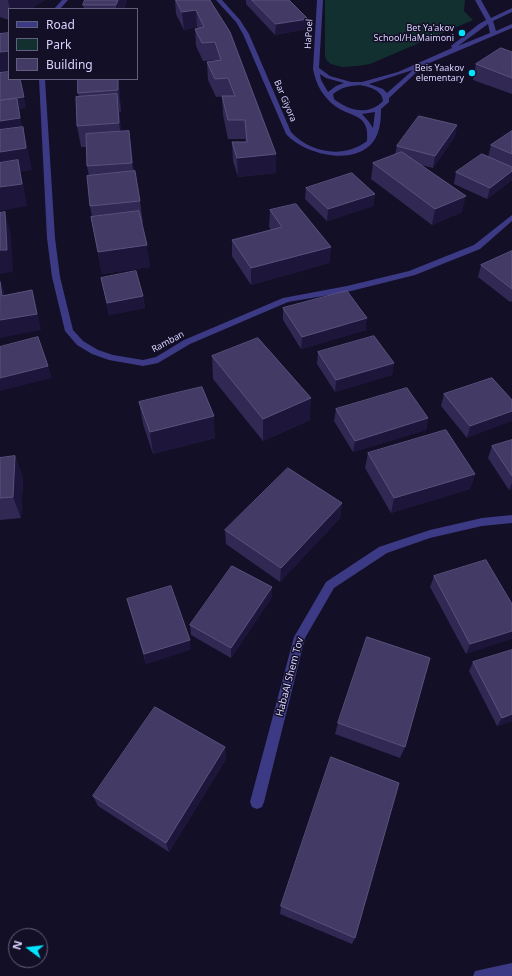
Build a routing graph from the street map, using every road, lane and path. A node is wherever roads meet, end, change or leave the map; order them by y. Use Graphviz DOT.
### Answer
graph roads {
  1 [pos="65,0"];
  2 [pos="219,0"];
  3 [pos="320,0"];
  4 [pos="478,0"];
  5 [pos="58,8"];
  6 [pos="512,10"];
  7 [pos="489,20"];
  8 [pos="512,26"];
  9 [pos="493,35"];
  10 [pos="448,52"];
  11 [pos="424,63"];
  12 [pos="316,69"];
  13 [pos="42,80"];
  14 [pos="354,84"];
  15 [pos="363,84"];
  16 [pos="387,97"];
  17 [pos="331,99"];
  18 [pos="378,109"];
  19 [pos="353,111"];
  20 [pos="369,142"];
  21 [pos="512,217"];
  22 [pos="512,519"];
  23 [pos="257,802"];
  24 [pos="512,970"];
  25 [pos="480,976"];
  1 -- 5 [label="street"];
  2 -- 20 [label="street, Bar Giyora"];
  3 -- 12 [label="street, HaPoel"];
  4 -- 7 [label="street"];
  6 -- 7 [label="street"];
  7 -- 9 [label="street"];
  7 -- 10 [label="street"];
  8 -- 9 [label="street"];
  9 -- 10 [label="street"];
  10 -- 11 [label="street"];
  11 -- 15 [label="street"];
  11 -- 16 [label="street"];
  12 -- 14 [label="street"];
  12 -- 17 [label="street, HaPoel"];
  13 -- 21 [label="street, Ramban"];
  14 -- 15 [label="street"];
  14 -- 17 [label="street"];
  15 -- 16 [label="street"];
  16 -- 18 [label="street"];
  17 -- 19 [label="street, HaPoel"];
  18 -- 19 [label="street"];
  18 -- 20 [label="street"];
  19 -- 20 [label="street"];
  22 -- 23 [label="street, HabaAl Shem Tov"];
  24 -- 25 [label="street"];
}
